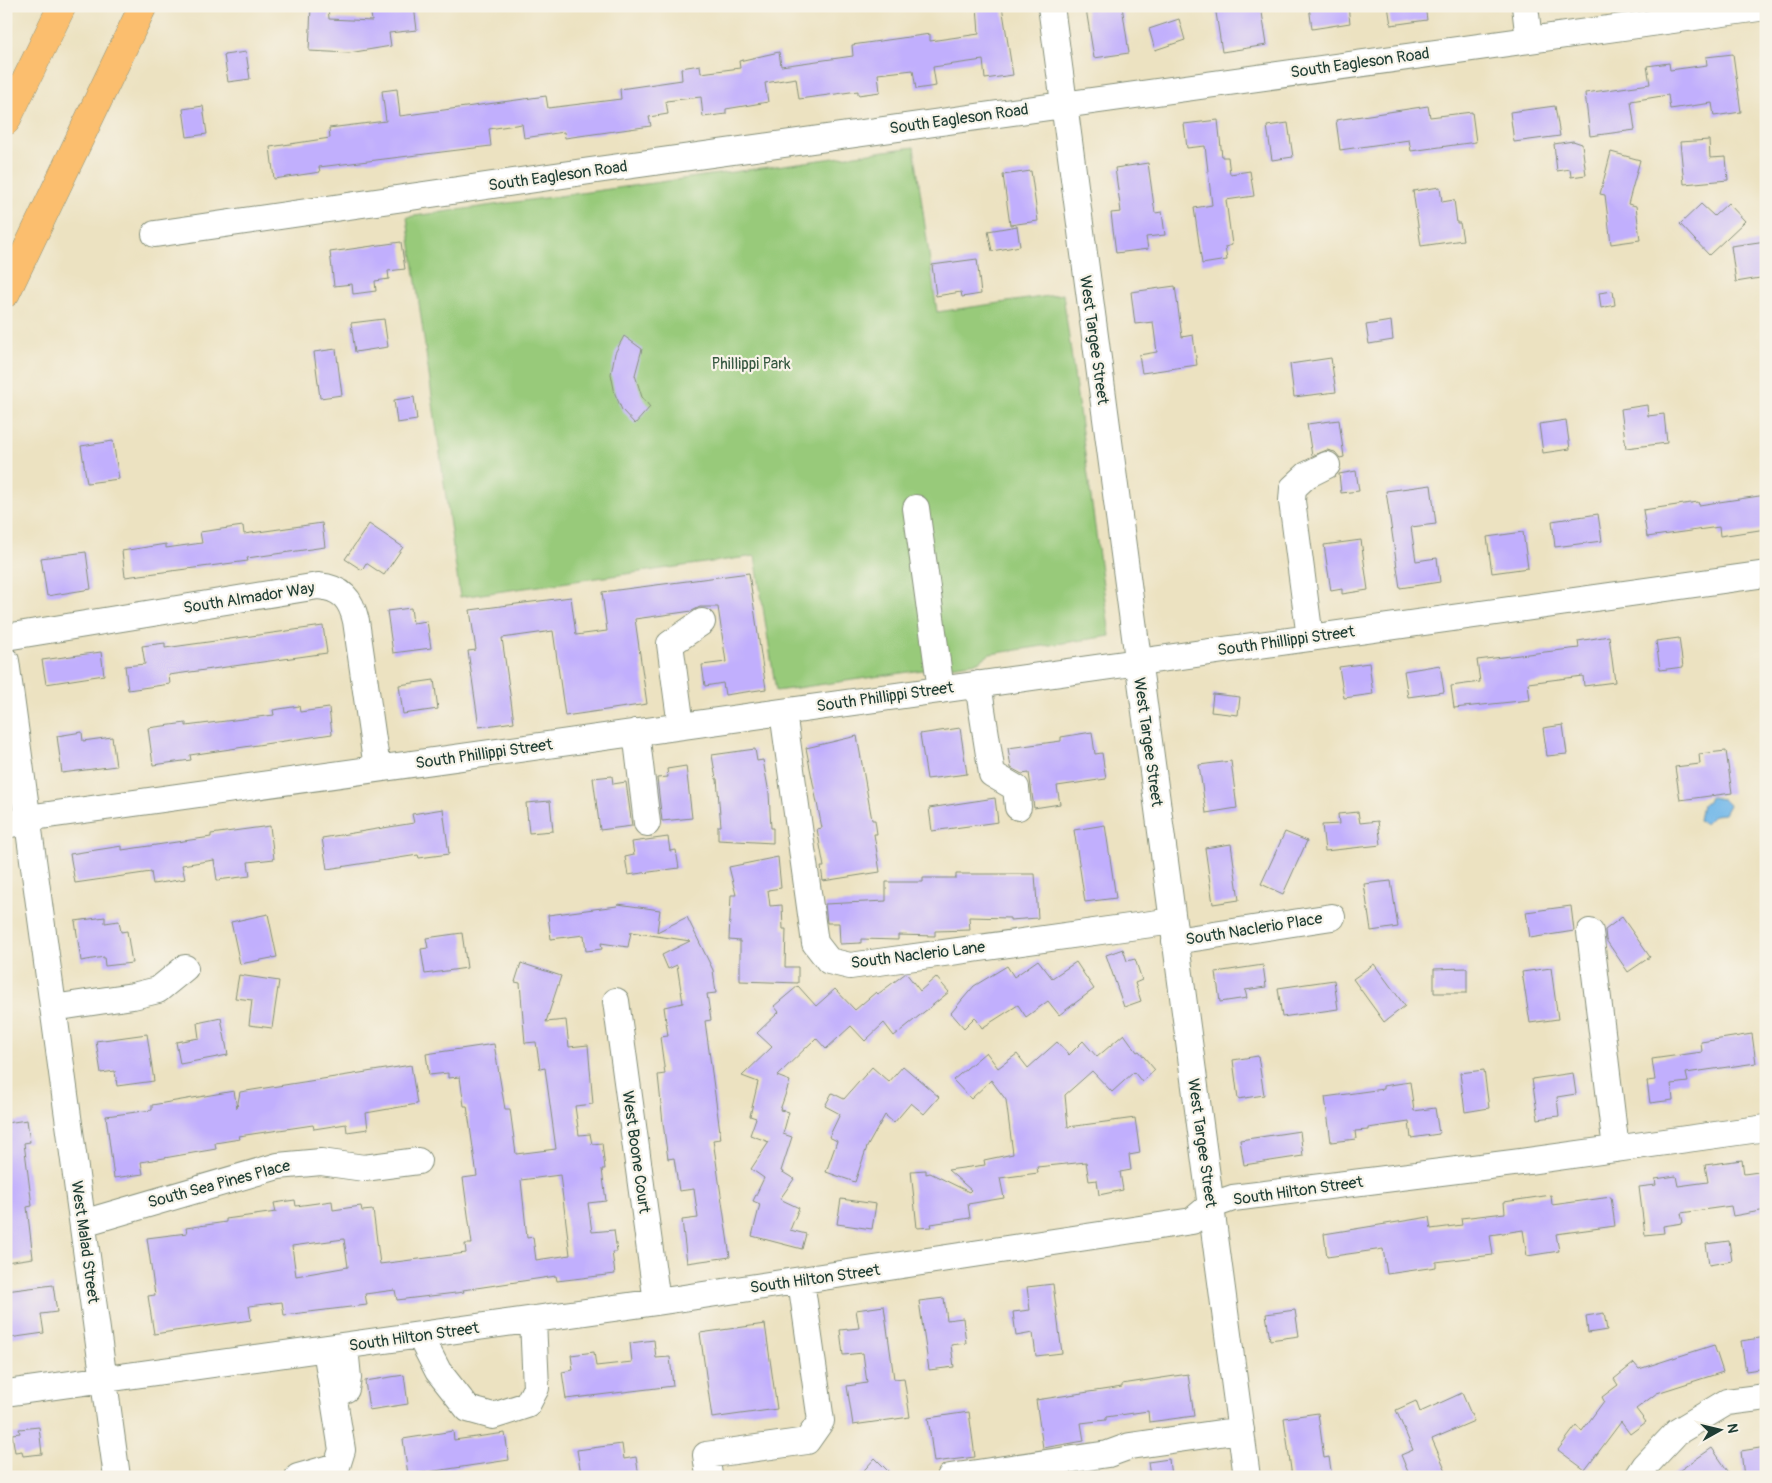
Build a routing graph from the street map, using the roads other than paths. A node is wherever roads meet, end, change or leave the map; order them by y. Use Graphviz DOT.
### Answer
graph roads {
  1 [pos="62,6"];
  2 [pos="143,6"];
  3 [pos="1050,6"];
  4 [pos="1524,6"];
  5 [pos="1764,7"];
  6 [pos="1766,25"];
  7 [pos="1529,40"];
  8 [pos="1063,105"];
  9 [pos="6,121"];
  10 [pos="155,234"];
  11 [pos="6,293"];
  12 [pos="1327,465"];
  13 [pos="916,508"];
  14 [pos="1766,574"];
  15 [pos="702,622"];
  16 [pos="6,637"];
  17 [pos="1310,638"];
  18 [pos="6,661"];
  19 [pos="1137,662"];
  20 [pos="978,684"];
  21 [pos="942,690"];
  22 [pos="782,712"];
  23 [pos="681,726"];
  24 [pos="636,732"];
  25 [pos="377,768"];
  26 [pos="1018,807"];
  27 [pos="17,821"];
  28 [pos="647,823"];
  29 [pos="1332,917"];
  30 [pos="1174,931"];
  31 [pos="1590,932"];
  32 [pos="185,968"];
  33 [pos="616,1001"];
  34 [pos="53,1008"];
  35 [pos="1766,1128"];
  36 [pos="1616,1149"];
  37 [pos="418,1161"];
  38 [pos="1210,1206"];
  39 [pos="83,1223"];
  40 [pos="801,1281"];
  41 [pos="657,1302"];
  42 [pos="533,1320"];
  43 [pos="420,1336"];
  44 [pos="336,1348"];
  45 [pos="104,1381"];
  46 [pos="6,1393"];
  47 [pos="1766,1397"];
  48 [pos="1240,1430"];
  49 [pos="709,1475"];
  50 [pos="117,1477"];
  51 [pos="298,1477"];
  52 [pos="950,1477"];
  53 [pos="1247,1477"];
  54 [pos="1638,1477"];
  1 -- 9 [label="highway"];
  2 -- 11 [label="highway"];
  3 -- 8 [label="street, West Targee Street"];
  4 -- 7 [label="street"];
  5 -- 6 [label="street, South Eagleson Road"];
  5 -- 7 [label="street, South Eagleson Road"];
  7 -- 8 [label="street, South Eagleson Road"];
  8 -- 10 [label="street, South Eagleson Road"];
  8 -- 19 [label="street, West Targee Street"];
  12 -- 17 [label="street"];
  13 -- 21 [label="street"];
  14 -- 17 [label="street, South Phillippi Street"];
  15 -- 23 [label="street"];
  16 -- 25 [label="street, South Almador Way"];
  17 -- 19 [label="street, South Phillippi Street"];
  18 -- 27 [label="street, West Malad Street"];
  19 -- 20 [label="street, South Phillippi Street"];
  19 -- 30 [label="street, West Targee Street"];
  20 -- 21 [label="street, South Phillippi Street"];
  20 -- 26 [label="street"];
  21 -- 22 [label="street, South Phillippi Street"];
  22 -- 23 [label="street, South Phillippi Street"];
  22 -- 30 [label="street, South Naclerio Lane"];
  23 -- 24 [label="street, South Phillippi Street"];
  24 -- 25 [label="street, South Phillippi Street"];
  24 -- 28 [label="street"];
  25 -- 27 [label="street, South Phillippi Street"];
  27 -- 34 [label="street, West Malad Street"];
  29 -- 30 [label="street, South Naclerio Place"];
  30 -- 38 [label="street, West Targee Street"];
  31 -- 36 [label="street"];
  32 -- 34 [label="street"];
  33 -- 41 [label="street, West Boone Court"];
  34 -- 39 [label="street, West Malad Street"];
  35 -- 36 [label="street, South Hilton Street"];
  36 -- 38 [label="street, South Hilton Street"];
  37 -- 39 [label="street, South Sea Pines Place"];
  38 -- 40 [label="street, South Hilton Street"];
  38 -- 48 [label="street, West Targee Street"];
  39 -- 45 [label="street, West Malad Street"];
  40 -- 41 [label="street, South Hilton Street"];
  40 -- 49 [label="street"];
  41 -- 42 [label="street, South Hilton Street"];
  42 -- 43 [label="street, South Hilton Street"];
  42 -- 43 [label="street"];
  43 -- 44 [label="street, South Hilton Street"];
  44 -- 45 [label="street, South Hilton Street"];
  44 -- 51 [label="street"];
  45 -- 46 [label="street, South Hilton Street"];
  45 -- 50 [label="street, West Malad Street"];
  47 -- 54 [label="street"];
  48 -- 52 [label="street"];
  48 -- 53 [label="street, West Targee Street"];
}
